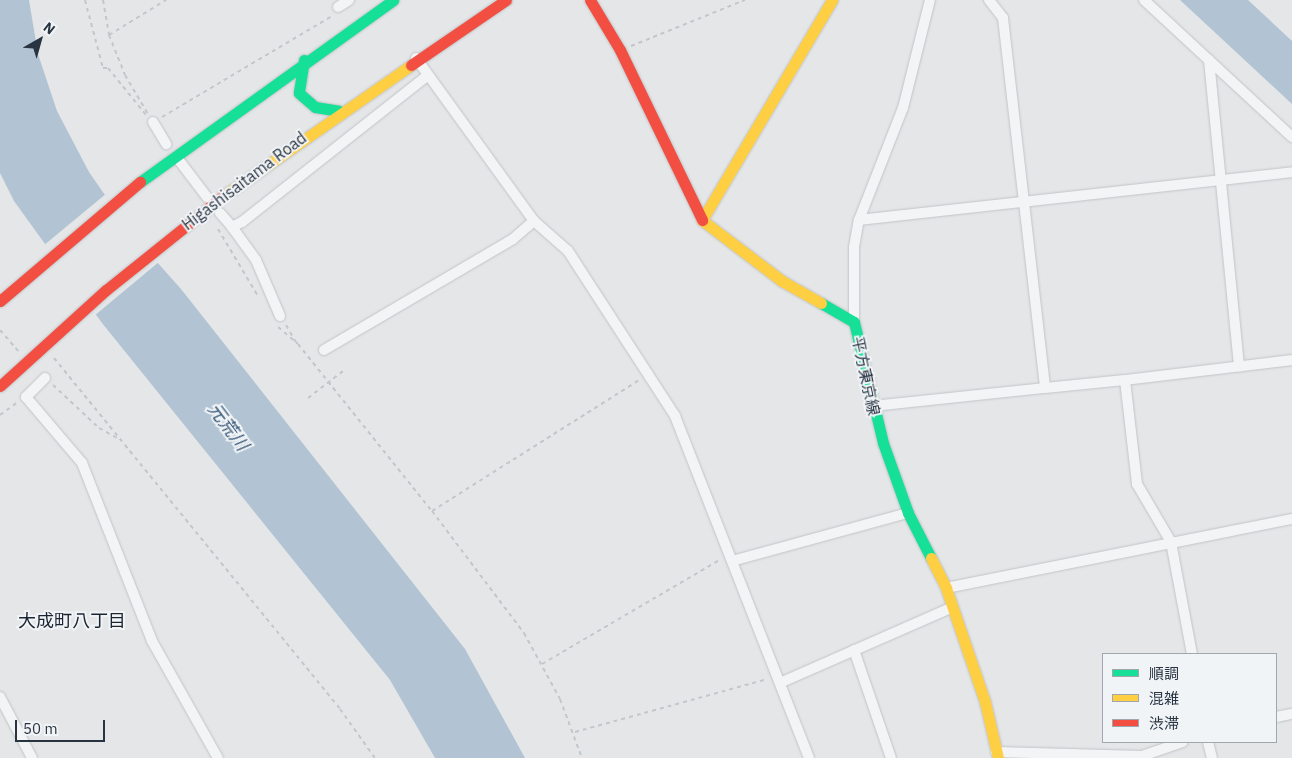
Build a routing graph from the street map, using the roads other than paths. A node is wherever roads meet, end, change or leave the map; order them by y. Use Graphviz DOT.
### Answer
graph roads {
  1 [pos="349,0"];
  2 [pos="506,0"];
  3 [pos="590,0"];
  4 [pos="832,0"];
  5 [pos="930,0"];
  6 [pos="989,0"];
  7 [pos="1144,0"];
  8 [pos="386,2"];
  9 [pos="338,7"];
  10 [pos="416,58"];
  11 [pos="304,60"];
  12 [pos="1209,60"];
  13 [pos="428,76"];
  14 [pos="339,111"];
  15 [pos="153,122"];
  16 [pos="1292,136"];
  17 [pos="166,144"];
  18 [pos="178,159"];
  19 [pos="1292,172"];
  20 [pos="1220,179"];
  21 [pos="207,197"];
  22 [pos="1024,204"];
  23 [pos="220,213"];
  24 [pos="702,220"];
  25 [pos="859,220"];
  26 [pos="534,221"];
  27 [pos="232,227"];
  28 [pos="0,301"];
  29 [pos="276,317"];
  30 [pos="854,322"];
  31 [pos="324,350"];
  32 [pos="1292,360"];
  33 [pos="1239,366"];
  34 [pos="45,378"];
  35 [pos="1125,380"];
  36 [pos="0,386"];
  37 [pos="1045,388"];
  38 [pos="873,406"];
  39 [pos="908,514"];
  40 [pos="1292,519"];
  41 [pos="1171,542"];
  42 [pos="731,557"];
  43 [pos="946,588"];
  44 [pos="952,606"];
  45 [pos="854,650"];
  46 [pos="1192,653"];
  47 [pos="780,679"];
  48 [pos="0,697"];
  49 [pos="1292,714"];
  50 [pos="1277,717"];
  51 [pos="1179,743"];
  52 [pos="1208,743"];
  53 [pos="997,755"];
  54 [pos="32,758"];
  55 [pos="218,758"];
  56 [pos="809,758"];
  57 [pos="891,758"];
  58 [pos="1212,758"];
  1 -- 9 [label="street"];
  2 -- 10 [label="main road, Higashisaitama Road"];
  3 -- 24 [label="main road"];
  4 -- 24 [label="main road"];
  5 -- 25 [label="street"];
  6 -- 22 [label="street"];
  7 -- 12 [label="street"];
  8 -- 11 [label="main road"];
  10 -- 13 [label="street"];
  10 -- 14 [label="main road, Higashisaitama Road"];
  11 -- 14 [label="main road"];
  11 -- 28 [label="main road"];
  12 -- 16 [label="street"];
  12 -- 20 [label="street"];
  13 -- 26 [label="street"];
  13 -- 27 [label="street"];
  14 -- 36 [label="main road, Higashisaitama Road"];
  15 -- 17 [label="street"];
  18 -- 21 [label="street"];
  19 -- 20 [label="street"];
  20 -- 22 [label="street"];
  20 -- 33 [label="street"];
  22 -- 25 [label="street"];
  22 -- 37 [label="street"];
  23 -- 27 [label="street"];
  24 -- 30 [label="main road, 平方東京線"];
  25 -- 30 [label="street"];
  26 -- 31 [label="street"];
  26 -- 42 [label="street"];
  27 -- 29 [label="street"];
  30 -- 38 [label="main road, 平方東京線"];
  32 -- 33 [label="street"];
  33 -- 35 [label="street"];
  34 -- 55 [label="street"];
  35 -- 37 [label="street"];
  35 -- 41 [label="street"];
  37 -- 38 [label="street"];
  38 -- 39 [label="main road, 平方東京線"];
  39 -- 42 [label="street"];
  39 -- 43 [label="main road, 平方東京線"];
  40 -- 41 [label="street"];
  41 -- 43 [label="street"];
  41 -- 46 [label="street"];
  42 -- 47 [label="street"];
  43 -- 44 [label="main road, 平方東京線"];
  44 -- 45 [label="street"];
  44 -- 53 [label="main road, 平方東京線"];
  45 -- 47 [label="street"];
  45 -- 57 [label="street"];
  47 -- 56 [label="street"];
  48 -- 54 [label="street"];
  49 -- 50 [label="street"];
  51 -- 53 [label="street"];
  52 -- 58 [label="street"];
}
